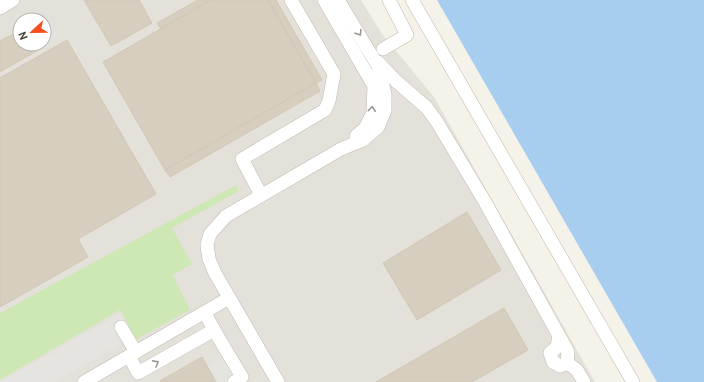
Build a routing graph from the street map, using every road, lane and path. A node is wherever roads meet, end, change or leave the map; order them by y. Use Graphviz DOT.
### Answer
graph roads {
  1 [pos="13,0"];
  2 [pos="292,0"];
  3 [pos="324,0"];
  4 [pos="338,0"];
  5 [pos="389,0"];
  6 [pos="412,0"];
  7 [pos="0,8"];
  8 [pos="377,52"];
  9 [pos="374,86"];
  10 [pos="385,94"];
  11 [pos="413,97"];
  12 [pos="341,149"];
  13 [pos="261,195"];
  14 [pos="229,298"];
  15 [pos="205,312"];
  16 [pos="121,327"];
  17 [pos="214,330"];
  18 [pos="132,354"];
  19 [pos="84,382"];
  20 [pos="234,382"];
  21 [pos="278,382"];
  22 [pos="584,382"];
  23 [pos="633,382"];
  1 -- 7 [label="street"];
  2 -- 13 [label="street"];
  3 -- 9 [label="street"];
  4 -- 8 [label="street, one-way"];
  5 -- 8 [label="street"];
  6 -- 23 [label="street"];
  8 -- 10 [label="street"];
  8 -- 11 [label="street"];
  9 -- 10 [label="street"];
  12 -- 9 [label="street, one-way"];
  10 -- 11 [label="street"];
  10 -- 12 [label="street"];
  11 -- 22 [label="street"];
  12 -- 13 [label="street"];
  13 -- 14 [label="street"];
  14 -- 15 [label="street"];
  14 -- 21 [label="street"];
  15 -- 17 [label="street"];
  15 -- 18 [label="street"];
  16 -- 18 [label="street"];
  18 -- 17 [label="street, one-way"];
  17 -- 20 [label="street"];
  18 -- 19 [label="street"];
}
